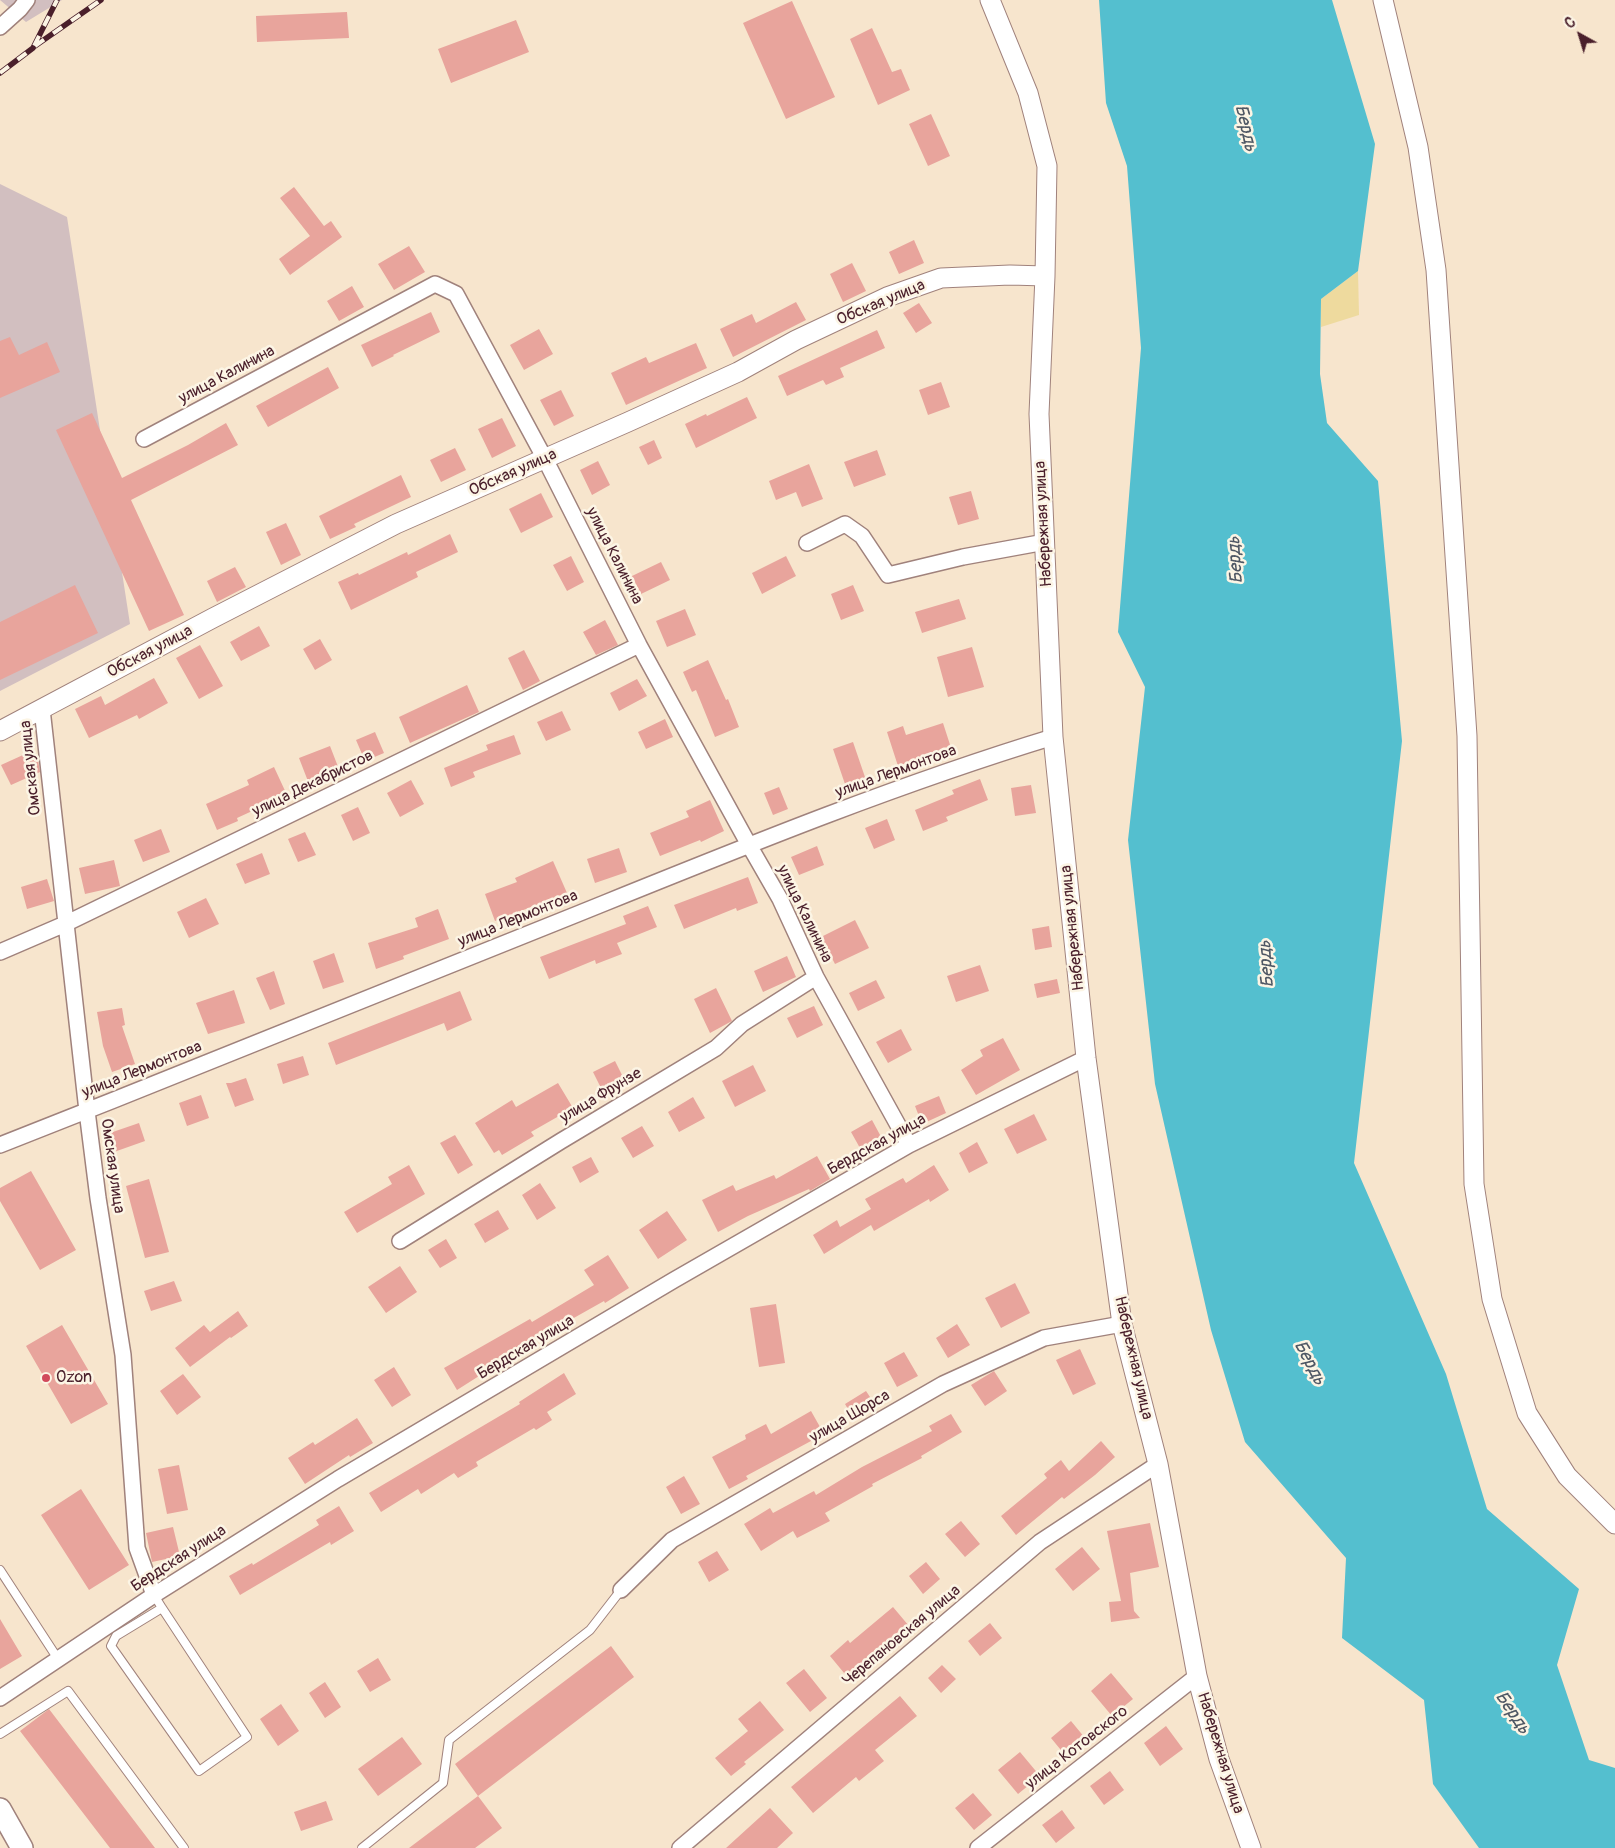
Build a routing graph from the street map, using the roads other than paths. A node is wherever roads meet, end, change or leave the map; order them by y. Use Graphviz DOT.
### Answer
graph roads {
  1 [pos="27,0"];
  2 [pos="990,0"];
  3 [pos="1383,0"];
  4 [pos="0,27"];
  5 [pos="1045,276"];
  6 [pos="144,439"];
  7 [pos="544,459"];
  8 [pos="1044,542"];
  9 [pos="807,543"];
  10 [pos="639,645"];
  11 [pos="42,709"];
  12 [pos="0,730"];
  13 [pos="1053,737"];
  14 [pos="748,845"];
  15 [pos="65,924"];
  16 [pos="0,952"];
  17 [pos="816,977"];
  18 [pos="1086,1058"];
  19 [pos="87,1111"];
  20 [pos="0,1145"];
  21 [pos="909,1145"];
  22 [pos="400,1241"];
  23 [pos="1122,1324"];
  24 [pos="1158,1464"];
  25 [pos="1615,1524"];
  26 [pos="0,1570"];
  27 [pos="621,1590"];
  28 [pos="158,1602"];
  29 [pos="58,1659"];
  30 [pos="1197,1676"];
  31 [pos="0,1698"];
  32 [pos="0,1734"];
  33 [pos="0,1809"];
  34 [pos="22,1848"];
  35 [pos="184,1848"];
  36 [pos="362,1848"];
  37 [pos="680,1848"];
  38 [pos="978,1848"];
  39 [pos="1251,1848"];
  1 -- 4 [label="street"];
  2 -- 5 [label="street, Набережная улица"];
  3 -- 25 [label="street"];
  5 -- 7 [label="street, Обская улица"];
  5 -- 8 [label="street, Набережная улица"];
  6 -- 7 [label="street, улица Калинина"];
  7 -- 10 [label="street, улица Калинина"];
  7 -- 11 [label="street, Обская улица"];
  8 -- 9 [label="street"];
  8 -- 13 [label="street, Набережная улица"];
  10 -- 14 [label="street, улица Калинина"];
  10 -- 15 [label="street, улица Декабристов"];
  11 -- 12 [label="street, Обская улица"];
  11 -- 15 [label="street, Омская улица"];
  13 -- 14 [label="street, улица Лермонтова"];
  13 -- 18 [label="street, Набережная улица"];
  14 -- 17 [label="street, улица Калинина"];
  14 -- 19 [label="street, улица Лермонтова"];
  15 -- 16 [label="street, улица Декабристов"];
  15 -- 19 [label="street, Омская улица"];
  17 -- 21 [label="street, улица Калинина"];
  17 -- 22 [label="street, улица Фрунзе"];
  18 -- 21 [label="street, Бердская улица"];
  18 -- 23 [label="street, Набережная улица"];
  19 -- 20 [label="street, улица Лермонтова"];
  19 -- 28 [label="street, Омская улица"];
  21 -- 28 [label="street, Бердская улица"];
  23 -- 24 [label="street, Набережная улица"];
  23 -- 27 [label="street, улица Щорса"];
  24 -- 30 [label="street, Набережная улица"];
  24 -- 37 [label="street, Черепановская улица"];
  26 -- 29 [label="lane"];
  27 -- 36 [label="lane"];
  28 -- 28 [label="lane"];
  28 -- 29 [label="street, Бердская улица"];
  29 -- 31 [label="street, Бердская улица"];
  30 -- 38 [label="street, улица Котовского"];
  30 -- 39 [label="street, Набережная улица"];
  32 -- 35 [label="lane"];
  33 -- 34 [label="main road"];
}
